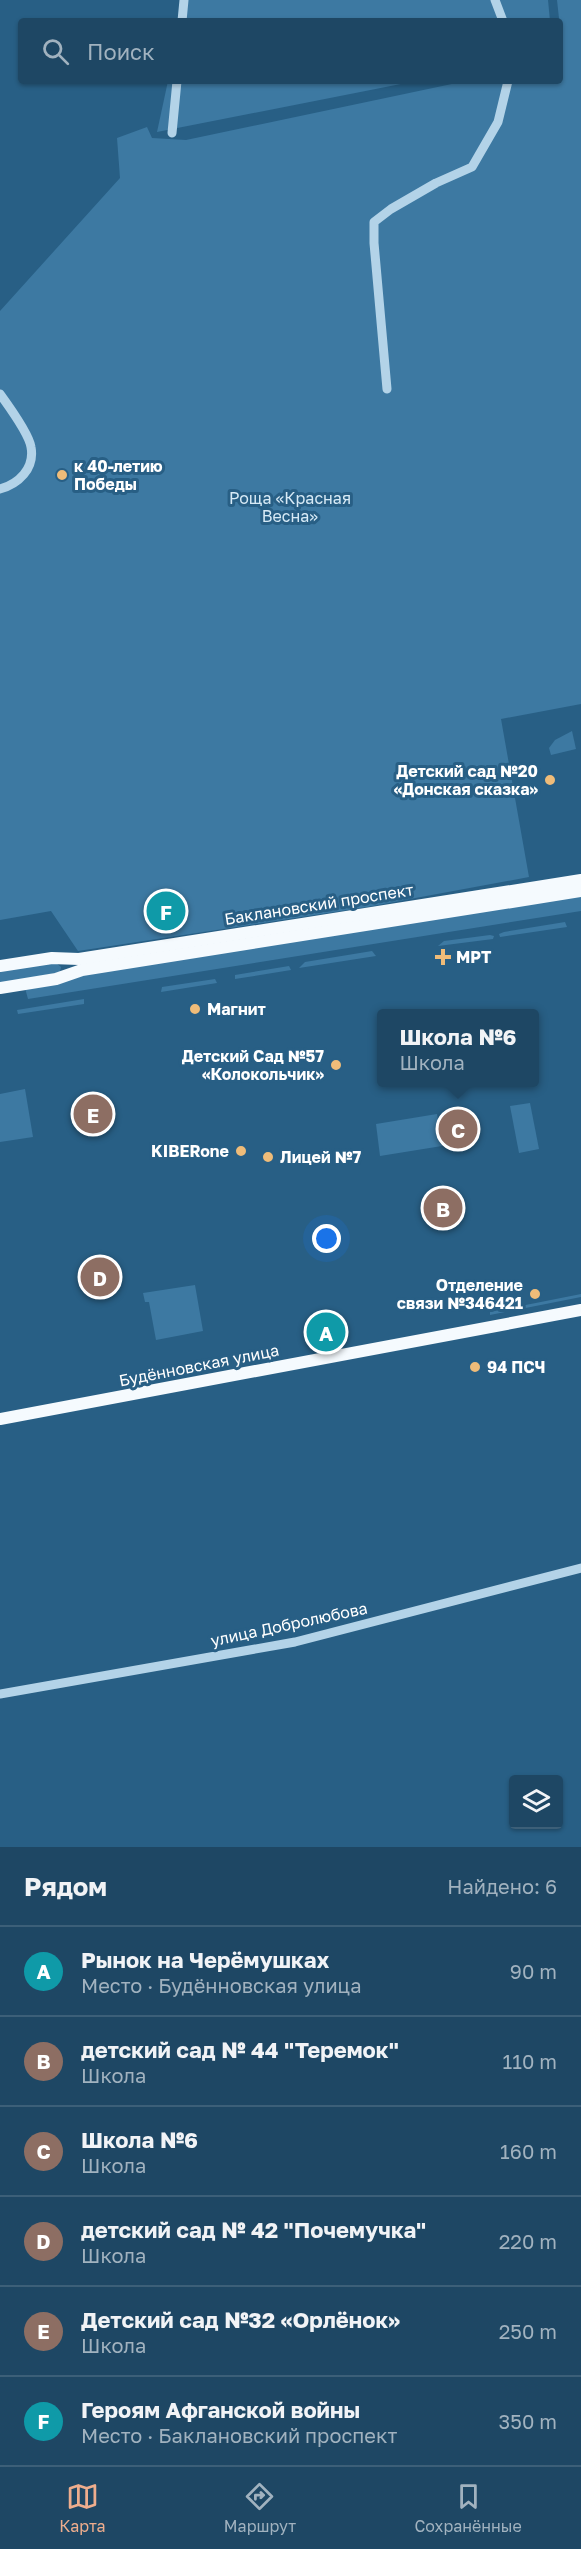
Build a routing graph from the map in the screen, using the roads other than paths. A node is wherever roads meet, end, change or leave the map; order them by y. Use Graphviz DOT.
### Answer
graph roads {
  1 [pos="184,0"];
  2 [pos="495,0"];
  3 [pos="182,18"];
  4 [pos="502,18"];
  5 [pos="177,84"];
  6 [pos="507,84"];
  7 [pos="172,133"];
  8 [pos="387,389"];
  9 [pos="0,394"];
  10 [pos="0,489"];
  11 [pos="581,880"];
  12 [pos="581,891"];
  13 [pos="63,959"];
  14 [pos="0,966"];
  15 [pos="66,975"];
  16 [pos="0,988"];
  17 [pos="581,1310"];
  18 [pos="0,1419"];
  19 [pos="581,1568"];
  20 [pos="0,1694"];
  1 -- 3 [label="street"];
  2 -- 4 [label="street"];
  5 -- 7 [label="street"];
  6 -- 8 [label="street"];
  9 -- 10 [label="street"];
  11 -- 13 [label="main road, Баклановский проспект"];
  12 -- 15 [label="main road, Баклановский проспект"];
  13 -- 14 [label="main road, Баклановский проспект"];
  13 -- 15 [label="street"];
  15 -- 16 [label="main road, Баклановский проспект"];
  17 -- 18 [label="main road, Будённовская улица"];
  19 -- 20 [label="street, улица Добролюбова"];
}
